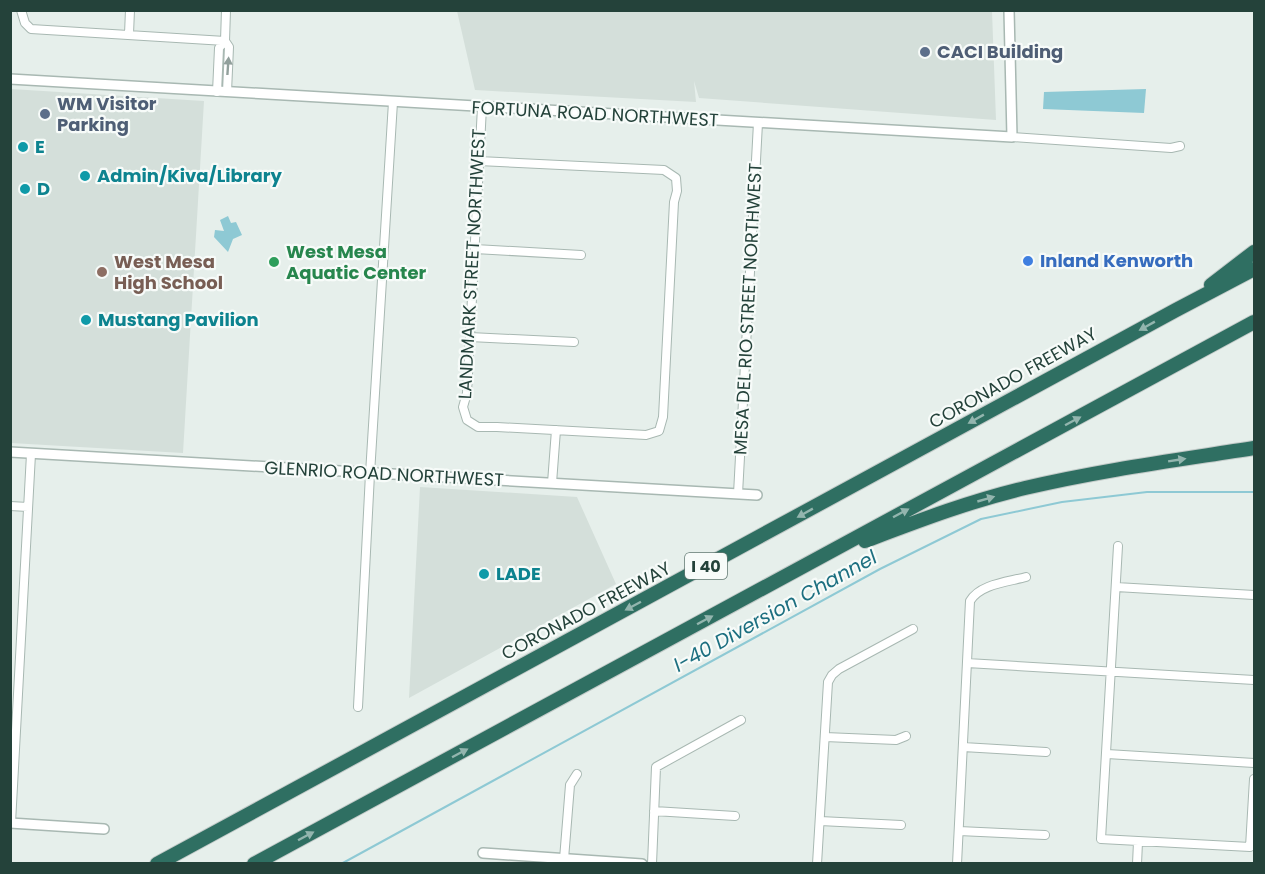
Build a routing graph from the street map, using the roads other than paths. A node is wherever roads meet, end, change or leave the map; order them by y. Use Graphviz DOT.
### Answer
graph roads {
  1 [pos="21,10"];
  2 [pos="130,10"];
  3 [pos="226,10"];
  4 [pos="1009,10"];
  5 [pos="129,34"];
  6 [pos="225,41"];
  7 [pos="10,80"];
  8 [pos="222,92"];
  9 [pos="393,102"];
  10 [pos="482,107"];
  11 [pos="758,123"];
  12 [pos="1012,137"];
  13 [pos="1180,146"];
  14 [pos="479,161"];
  15 [pos="475,249"];
  16 [pos="1254,252"];
  17 [pos="581,255"];
  18 [pos="1254,269"];
  19 [pos="1176,310"];
  20 [pos="1254,322"];
  21 [pos="470,337"];
  22 [pos="574,342"];
  23 [pos="556,429"];
  24 [pos="1254,448"];
  25 [pos="10,452"];
  26 [pos="31,454"];
  27 [pos="370,474"];
  28 [pos="552,483"];
  29 [pos="738,494"];
  30 [pos="757,495"];
  31 [pos="10,506"];
  32 [pos="28,507"];
  33 [pos="1118,546"];
  34 [pos="813,561"];
  35 [pos="1026,577"];
  36 [pos="1116,587"];
  37 [pos="1254,595"];
  38 [pos="913,629"];
  39 [pos="967,663"];
  40 [pos="1111,672"];
  41 [pos="1254,680"];
  42 [pos="358,707"];
  43 [pos="741,720"];
  44 [pos="906,736"];
  45 [pos="825,737"];
  46 [pos="963,747"];
  47 [pos="1046,752"];
  48 [pos="1107,754"];
  49 [pos="1254,763"];
  50 [pos="577,774"];
  51 [pos="1254,779"];
  52 [pos="654,811"];
  53 [pos="735,816"];
  54 [pos="820,821"];
  55 [pos="10,823"];
  56 [pos="901,825"];
  57 [pos="104,829"];
  58 [pos="959,831"];
  59 [pos="1045,835"];
  60 [pos="1138,842"];
  61 [pos="483,853"];
  62 [pos="564,859"];
  63 [pos="157,864"];
  64 [pos="254,864"];
  65 [pos="642,864"];
  66 [pos="652,864"];
  67 [pos="817,864"];
  68 [pos="957,864"];
  69 [pos="1137,864"];
  1 -- 5 [label="street"];
  2 -- 5 [label="street"];
  3 -- 6 [label="street"];
  4 -- 12 [label="street"];
  5 -- 6 [label="street"];
  6 -- 8 [label="street"];
  7 -- 8 [label="street, FORTUNA ROAD NORTHWEST"];
  8 -- 9 [label="street, FORTUNA ROAD NORTHWEST"];
  9 -- 10 [label="street, FORTUNA ROAD NORTHWEST"];
  9 -- 27 [label="street"];
  10 -- 11 [label="street, FORTUNA ROAD NORTHWEST"];
  10 -- 14 [label="street, LANDMARK STREET NORTHWEST"];
  11 -- 12 [label="street, FORTUNA ROAD NORTHWEST"];
  11 -- 29 [label="street, MESA DEL RIO STREET NORTHWEST"];
  12 -- 13 [label="street, FORTUNA ROAD NORTHWEST"];
  14 -- 15 [label="street, LANDMARK STREET NORTHWEST"];
  14 -- 23 [label="street"];
  15 -- 17 [label="street"];
  15 -- 21 [label="street, LANDMARK STREET NORTHWEST"];
  16 -- 19 [label="highway"];
  18 -- 19 [label="highway, CORONADO FREEWAY / I 40"];
  19 -- 63 [label="highway, CORONADO FREEWAY / I 40, one-way"];
  34 -- 20 [label="highway, I 40, one-way"];
  21 -- 22 [label="street"];
  21 -- 23 [label="street, LANDMARK STREET NORTHWEST"];
  23 -- 28 [label="street"];
  34 -- 24 [label="highway, one-way"];
  25 -- 26 [label="street, GLENRIO ROAD NORTHWEST"];
  26 -- 27 [label="street, GLENRIO ROAD NORTHWEST"];
  26 -- 32 [label="street"];
  27 -- 28 [label="street, GLENRIO ROAD NORTHWEST"];
  27 -- 42 [label="street"];
  28 -- 29 [label="street, GLENRIO ROAD NORTHWEST"];
  29 -- 30 [label="street, GLENRIO ROAD NORTHWEST"];
  31 -- 32 [label="street"];
  32 -- 55 [label="street"];
  33 -- 36 [label="street"];
  64 -- 34 [label="highway, I 40, one-way"];
  35 -- 39 [label="street"];
  36 -- 37 [label="street"];
  36 -- 40 [label="street"];
  38 -- 45 [label="street"];
  39 -- 40 [label="street"];
  39 -- 46 [label="street"];
  40 -- 41 [label="street"];
  40 -- 48 [label="street"];
  43 -- 52 [label="street"];
  44 -- 45 [label="street"];
  45 -- 54 [label="street"];
  46 -- 47 [label="street"];
  46 -- 58 [label="street"];
  48 -- 49 [label="street"];
  48 -- 60 [label="street"];
  50 -- 62 [label="street"];
  51 -- 60 [label="street"];
  52 -- 53 [label="street"];
  52 -- 66 [label="street"];
  54 -- 56 [label="street"];
  54 -- 67 [label="street"];
  55 -- 57 [label="street"];
  58 -- 59 [label="street"];
  58 -- 68 [label="street"];
  60 -- 69 [label="street"];
  61 -- 62 [label="street"];
  62 -- 65 [label="street"];
}
